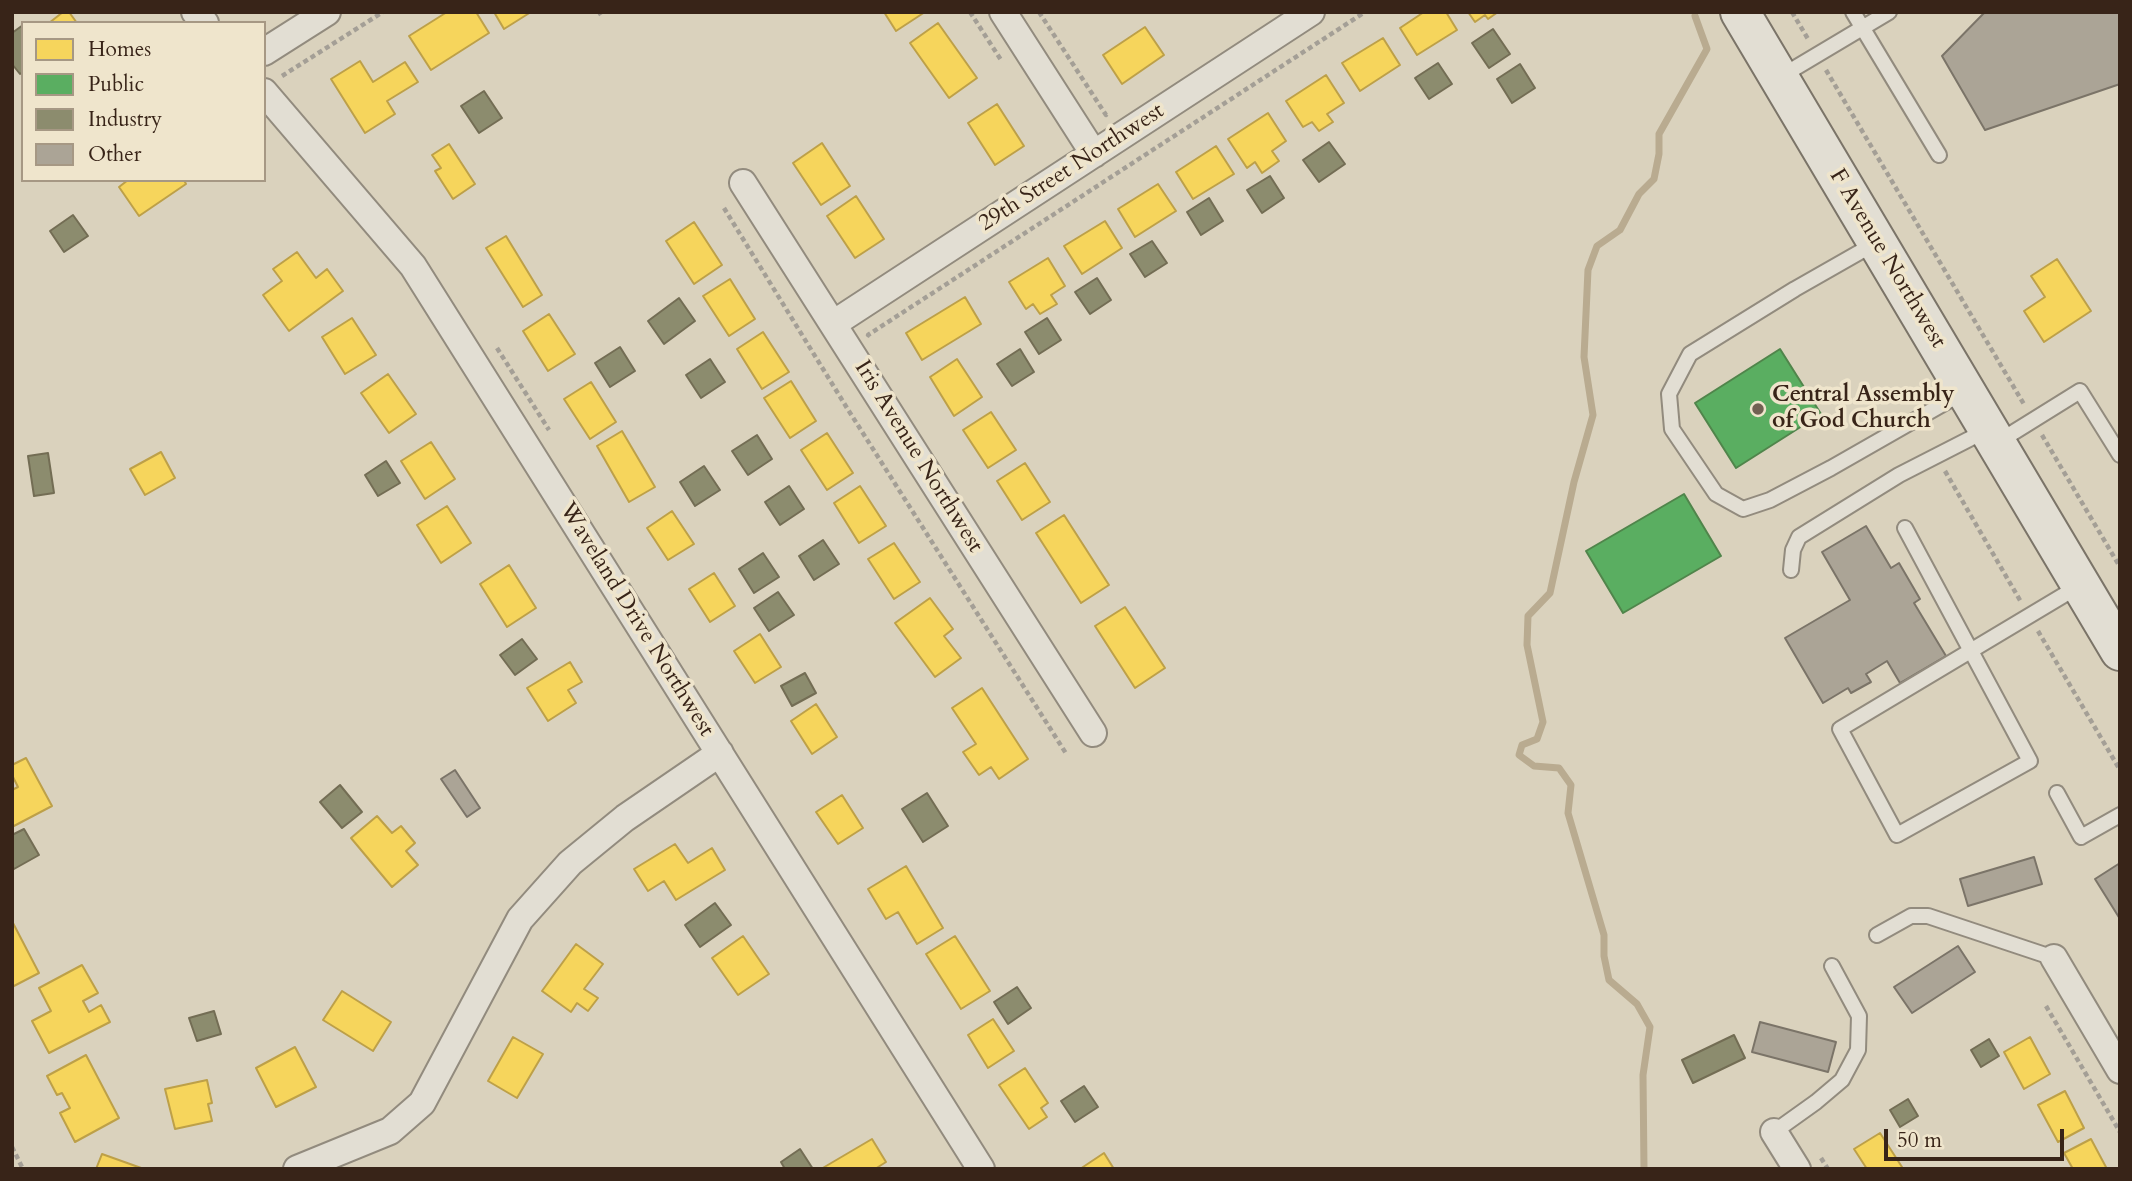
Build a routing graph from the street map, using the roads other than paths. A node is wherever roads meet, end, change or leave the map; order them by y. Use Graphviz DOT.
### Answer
graph roads {
  1 [pos="327,12"];
  2 [pos="1003,12"];
  3 [pos="1311,12"];
  4 [pos="1740,12"];
  5 [pos="1853,12"];
  6 [pos="1889,12"];
  7 [pos="1863,28"];
  8 [pos="266,51"];
  9 [pos="1779,78"];
  10 [pos="271,85"];
  11 [pos="1094,154"];
  12 [pos="1939,155"];
  13 [pos="743,183"];
  14 [pos="1877,243"];
  15 [pos="833,324"];
  16 [pos="1965,391"];
  17 [pos="1992,436"];
  18 [pos="2120,454"];
  19 [pos="1905,528"];
  20 [pos="1791,570"];
  21 [pos="2080,585"];
  22 [pos="1971,651"];
  23 [pos="2120,651"];
  24 [pos="1093,733"];
  25 [pos="720,753"];
  26 [pos="2057,793"];
  27 [pos="2120,815"];
  28 [pos="1877,935"];
  29 [pos="2054,958"];
  30 [pos="1832,966"];
  31 [pos="2120,1070"];
  32 [pos="1774,1132"];
  33 [pos="297,1169"];
  34 [pos="981,1169"];
  35 [pos="1797,1169"];
  1 -- 8 [label="street"];
  2 -- 11 [label="street"];
  3 -- 11 [label="street, 29th Street Northwest"];
  4 -- 9 [label="main road, F Avenue Northwest"];
  5 -- 7 [label="lane"];
  6 -- 7 [label="lane"];
  7 -- 9 [label="lane"];
  7 -- 12 [label="lane"];
  9 -- 14 [label="main road, F Avenue Northwest"];
  10 -- 25 [label="street, Waveland Drive Northwest"];
  11 -- 15 [label="street, 29th Street Northwest"];
  13 -- 15 [label="street, Iris Avenue Northwest"];
  14 -- 16 [label="main road, F Avenue Northwest"];
  14 -- 16 [label="lane"];
  15 -- 24 [label="street, Iris Avenue Northwest"];
  16 -- 17 [label="main road, F Avenue Northwest"];
  17 -- 18 [label="lane"];
  17 -- 20 [label="lane"];
  17 -- 21 [label="main road, F Avenue Northwest"];
  19 -- 22 [label="lane"];
  21 -- 22 [label="lane"];
  21 -- 23 [label="main road, F Avenue Northwest"];
  22 -- 22 [label="lane"];
  25 -- 33 [label="street"];
  25 -- 34 [label="street, Waveland Drive Northwest"];
  26 -- 27 [label="lane"];
  28 -- 29 [label="lane"];
  29 -- 31 [label="street"];
  30 -- 32 [label="lane"];
  32 -- 35 [label="street"];
}
